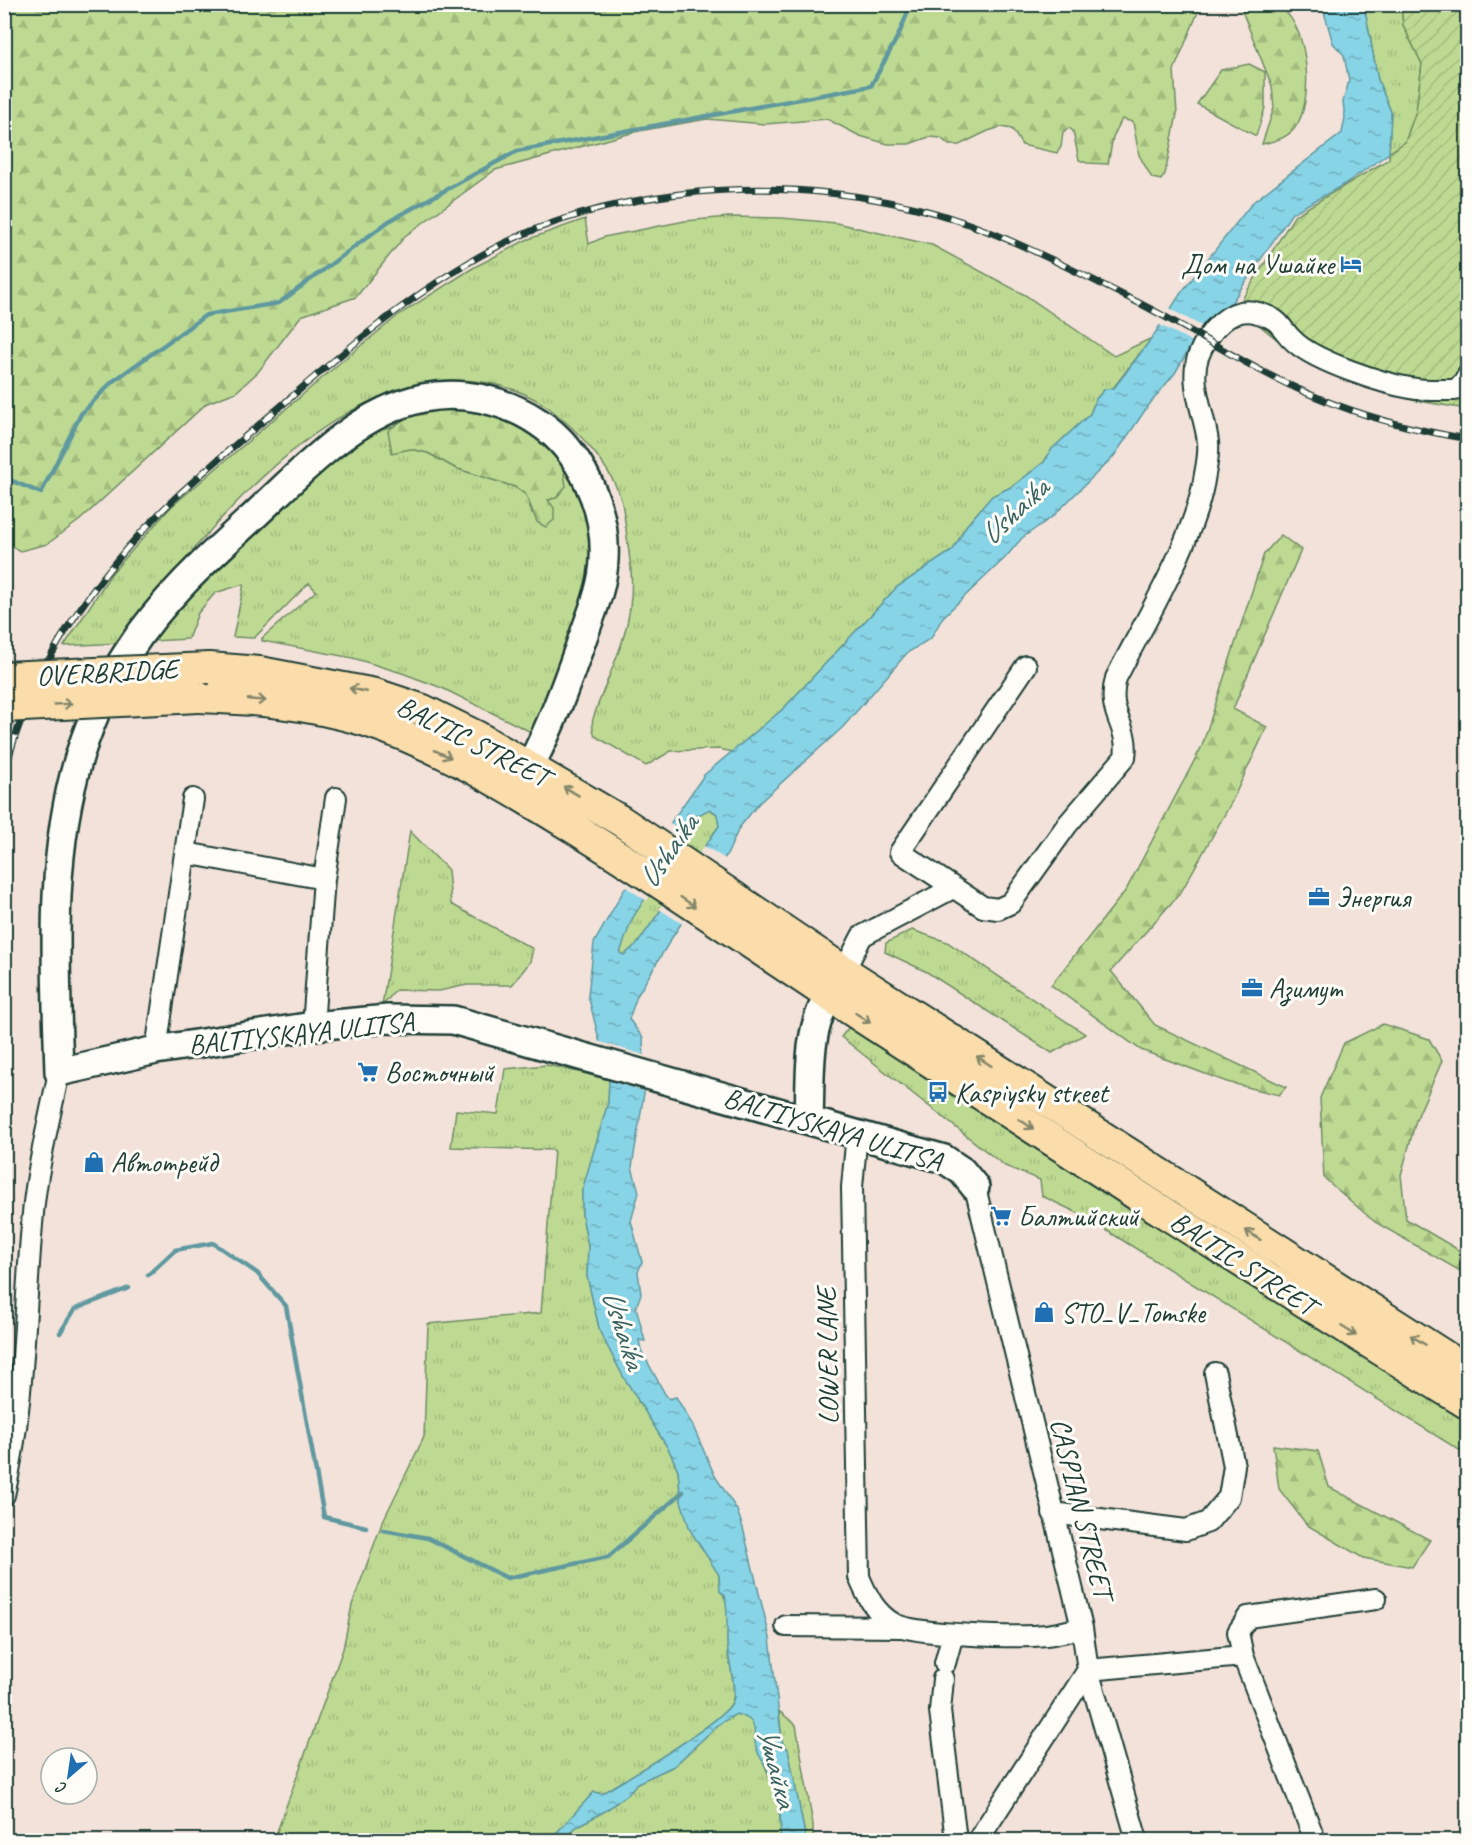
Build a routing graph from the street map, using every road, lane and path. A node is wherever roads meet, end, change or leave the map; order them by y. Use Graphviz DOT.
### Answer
graph roads {
  1 [pos="1467,375"];
  2 [pos="1026,666"];
  3 [pos="209,668"];
  4 [pos="4,677"];
  5 [pos="198,697"];
  6 [pos="4,707"];
  7 [pos="530,766"];
  8 [pos="336,798"];
  9 [pos="194,799"];
  10 [pos="186,853"];
  11 [pos="324,879"];
  12 [pos="953,888"];
  13 [pos="837,984"];
  14 [pos="313,1026"];
  15 [pos="156,1050"];
  16 [pos="59,1072"];
  17 [pos="809,1119"];
  18 [pos="857,1133"];
  19 [pos="975,1187"];
  20 [pos="1467,1371"];
  21 [pos="1215,1373"];
  22 [pos="1467,1404"];
  23 [pos="4,1495"];
  24 [pos="1053,1513"];
  25 [pos="859,1577"];
  26 [pos="1376,1599"];
  27 [pos="786,1626"];
  28 [pos="856,1626"];
  29 [pos="902,1627"];
  30 [pos="1082,1628"];
  31 [pos="953,1634"];
  32 [pos="1243,1656"];
  33 [pos="1088,1670"];
  34 [pos="956,1840"];
  35 [pos="978,1840"];
  36 [pos="1137,1840"];
  37 [pos="1315,1840"];
  1 -- 12 [label="street"];
  2 -- 12 [label="street"];
  3 -- 4 [label="main road, OVERBRIDGE, bridge"];
  7 -- 3 [label="main road, BALTIC STREET, one-way"];
  6 -- 5 [label="main road, OVERBRIDGE, one-way, bridge"];
  5 -- 13 [label="main road, BALTIC STREET, one-way"];
  13 -- 7 [label="main road, BALTIC STREET, one-way"];
  7 -- 16 [label="street"];
  8 -- 11 [label="street"];
  9 -- 10 [label="street"];
  10 -- 11 [label="street"];
  10 -- 15 [label="street"];
  11 -- 14 [label="street"];
  12 -- 13 [label="street"];
  13 -- 17 [label="street"];
  20 -- 13 [label="main road, BALTIC STREET, one-way"];
  13 -- 22 [label="main road, BALTIC STREET, one-way"];
  14 -- 15 [label="street, BALTIYSKAYA ULITSA"];
  14 -- 17 [label="street, BALTIYSKAYA ULITSA"];
  15 -- 16 [label="street, BALTIYSKAYA ULITSA"];
  16 -- 23 [label="street"];
  17 -- 18 [label="street, BALTIYSKAYA ULITSA"];
  18 -- 19 [label="street, BALTIYSKAYA ULITSA"];
  18 -- 25 [label="street, LOWER LANE"];
  19 -- 24 [label="street, CASPIAN STREET"];
  21 -- 24 [label="street"];
  24 -- 30 [label="street, CASPIAN STREET"];
  25 -- 28 [label="street, LOWER LANE"];
  25 -- 29 [label="street, LOWER LANE"];
  26 -- 32 [label="street"];
  27 -- 28 [label="street, LOWER LANE"];
  28 -- 29 [label="street, LOWER LANE"];
  29 -- 31 [label="street, LOWER LANE"];
  30 -- 31 [label="street, LOWER LANE"];
  30 -- 33 [label="street, CASPIAN STREET"];
  31 -- 34 [label="street"];
  32 -- 33 [label="street"];
  32 -- 37 [label="street"];
  33 -- 35 [label="street"];
  33 -- 36 [label="street, CASPIAN STREET"];
}
